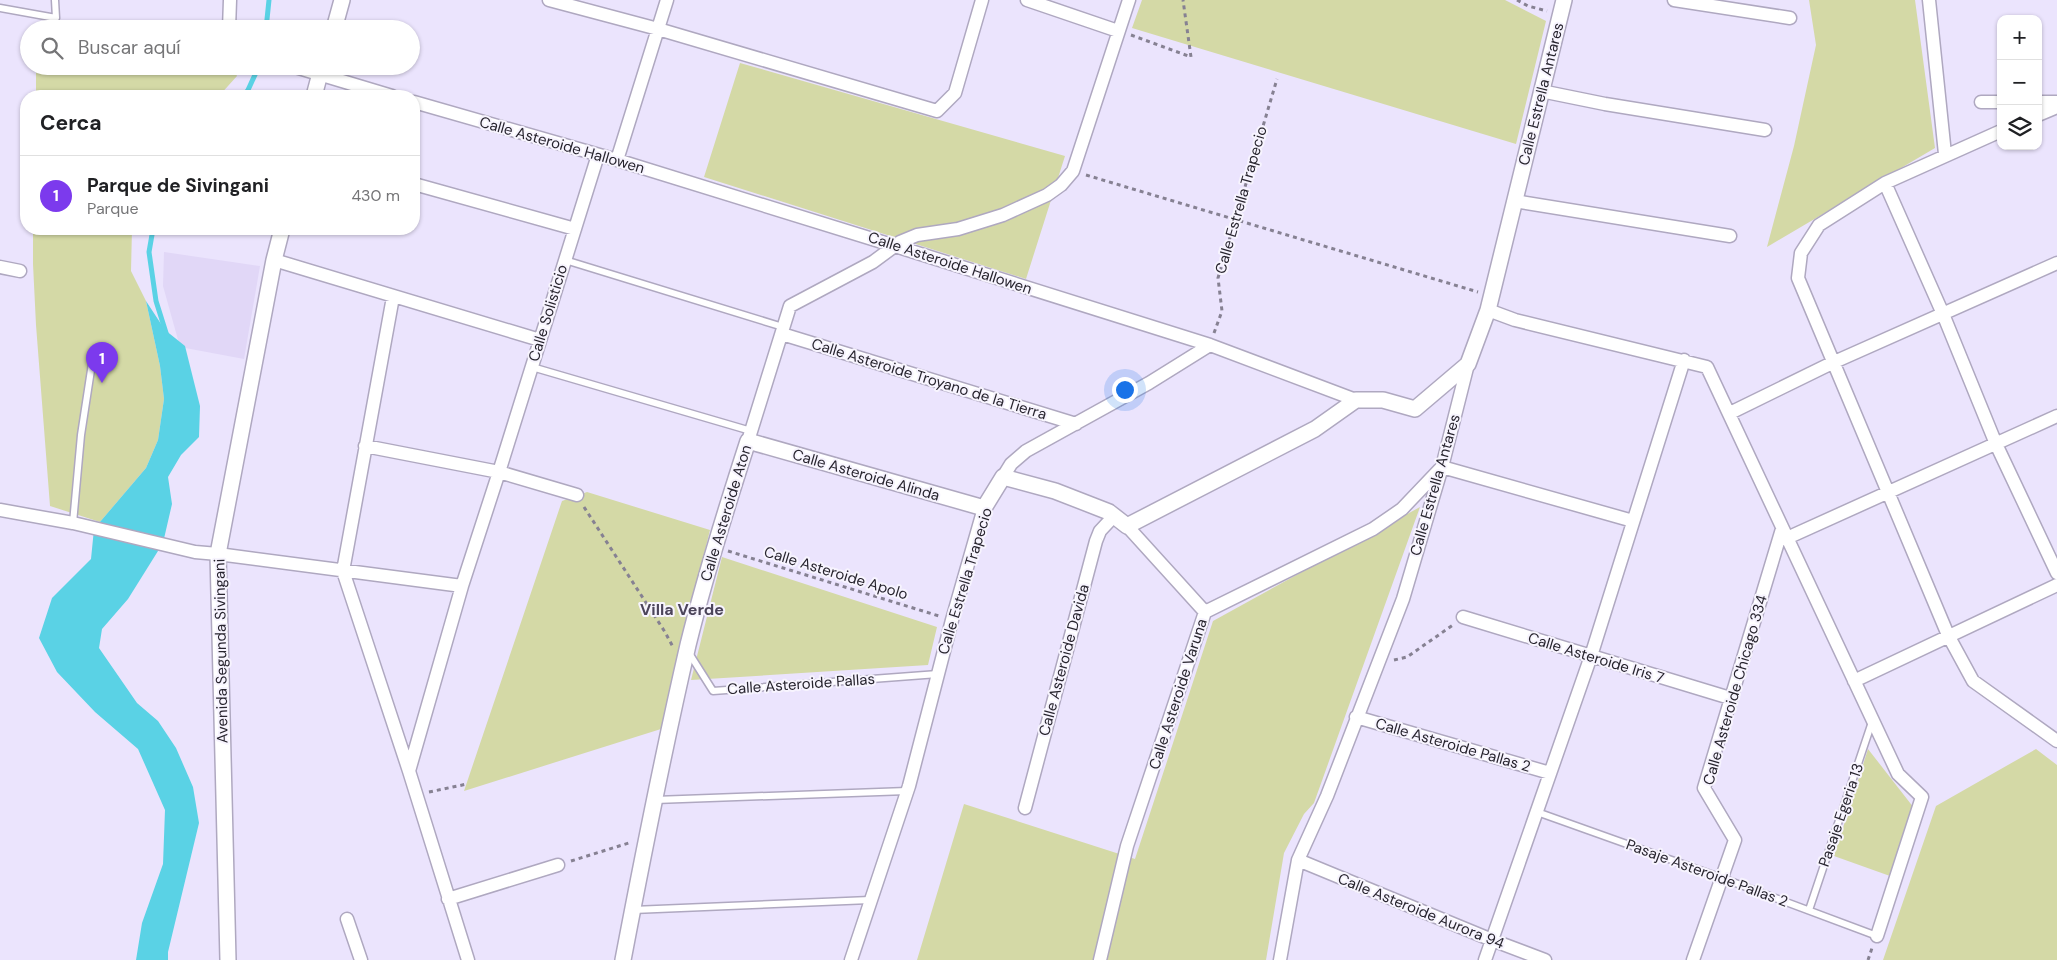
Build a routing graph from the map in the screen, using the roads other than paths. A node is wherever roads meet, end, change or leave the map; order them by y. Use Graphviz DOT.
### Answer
graph roads {
  1 [pos="54,0"];
  2 [pos="230,0"];
  3 [pos="342,0"];
  4 [pos="550,0"];
  5 [pos="667,0"];
  6 [pos="982,0"];
  7 [pos="1027,0"];
  8 [pos="1129,0"];
  9 [pos="1674,0"];
  10 [pos="1929,0"];
  11 [pos="1562,7"];
  12 [pos="0,8"];
  13 [pos="1790,18"];
  14 [pos="229,20"];
  15 [pos="336,20"];
  16 [pos="658,29"];
  17 [pos="1118,31"];
  18 [pos="320,75"];
  19 [pos="332,75"];
  20 [pos="316,90"];
  21 [pos="375,90"];
  22 [pos="1541,91"];
  23 [pos="1981,102"];
  24 [pos="1997,102"];
  25 [pos="2042,102"];
  26 [pos="2057,102"];
  27 [pos="420,104"];
  28 [pos="2057,107"];
  29 [pos="2042,113"];
  30 [pos="1765,130"];
  31 [pos="1997,133"];
  32 [pos="1945,154"];
  33 [pos="598,155"];
  34 [pos="617,160"];
  35 [pos="1885,183"];
  36 [pos="420,186"];
  37 [pos="1514,201"];
  38 [pos="575,229"];
  39 [pos="280,235"];
  40 [pos="1730,236"];
  41 [pos="895,246"];
  42 [pos="274,260"];
  43 [pos="565,260"];
  44 [pos="2057,263"];
  45 [pos="0,267"];
  46 [pos="20,271"];
  47 [pos="393,297"];
  48 [pos="1489,302"];
  49 [pos="1943,314"];
  50 [pos="782,330"];
  51 [pos="540,340"];
  52 [pos="1210,345"];
  53 [pos="93,357"];
  54 [pos="1684,360"];
  55 [pos="1832,363"];
  56 [pos="1468,364"];
  57 [pos="532,367"];
  58 [pos="1356,400"];
  59 [pos="1730,413"];
  60 [pos="2057,416"];
  61 [pos="1076,424"];
  62 [pos="749,436"];
  63 [pos="1996,444"];
  64 [pos="366,446"];
  65 [pos="1442,467"];
  66 [pos="500,472"];
  67 [pos="1003,477"];
  68 [pos="1888,492"];
  69 [pos="576,495"];
  70 [pos="984,508"];
  71 [pos="0,510"];
  72 [pos="1114,516"];
  73 [pos="1633,522"];
  74 [pos="73,524"];
  75 [pos="1127,526"];
  76 [pos="1784,533"];
  77 [pos="218,554"];
  78 [pos="343,571"];
  79 [pos="2057,573"];
  80 [pos="2057,585"];
  81 [pos="462,586"];
  82 [pos="1205,612"];
  83 [pos="1463,617"];
  84 [pos="1948,636"];
  85 [pos="687,650"];
  86 [pos="1591,656"];
  87 [pos="938,674"];
  88 [pos="1854,680"];
  89 [pos="1730,698"];
  90 [pos="1356,717"];
  91 [pos="1873,721"];
  92 [pos="2057,741"];
  93 [pos="409,771"];
  94 [pos="1550,773"];
  95 [pos="907,791"];
  96 [pos="655,800"];
  97 [pos="1025,808"];
  98 [pos="1536,812"];
  99 [pos="1298,860"];
  100 [pos="558,865"];
  101 [pos="1722,878"];
  102 [pos="448,899"];
  103 [pos="870,900"];
  104 [pos="633,910"];
  105 [pos="1809,910"];
  106 [pos="347,919"];
  107 [pos="1876,936"];
  108 [pos="1492,940"];
  109 [pos="228,960"];
  110 [pos="361,960"];
  111 [pos="468,960"];
  112 [pos="624,960"];
  113 [pos="851,960"];
  114 [pos="1100,960"];
  115 [pos="1280,960"];
  116 [pos="1485,960"];
  117 [pos="1545,960"];
  118 [pos="1693,960"];
  1 -- 12 [label="lane"];
  2 -- 14 [label="street"];
  3 -- 15 [label="street"];
  4 -- 16 [label="street"];
  5 -- 16 [label="street"];
  6 -- 16 [label="street"];
  7 -- 17 [label="street"];
  8 -- 17 [label="street"];
  9 -- 13 [label="street"];
  10 -- 32 [label="street"];
  11 -- 22 [label="street, Calle Estrella Antares"];
  16 -- 34 [label="street"];
  17 -- 41 [label="street, Calle Asteroide Aton"];
  18 -- 20 [label="street"];
  19 -- 21 [label="street"];
  22 -- 30 [label="street"];
  22 -- 37 [label="street, Calle Estrella Antares"];
  23 -- 24 [label="street"];
  25 -- 26 [label="street"];
  27 -- 33 [label="street, Calle Asteroide Hallowen"];
  28 -- 29 [label="street"];
  31 -- 32 [label="street"];
  32 -- 35 [label="street"];
  33 -- 34 [label="street, Calle Asteroide Hallowen"];
  33 -- 38 [label="street, Calle Solisticio"];
  34 -- 41 [label="street, Calle Asteroide Hallowen"];
  35 -- 49 [label="street"];
  35 -- 55 [label="street"];
  36 -- 38 [label="street"];
  37 -- 40 [label="street"];
  37 -- 48 [label="street, Calle Estrella Antares"];
  38 -- 43 [label="street, Calle Solisticio"];
  39 -- 42 [label="street, Avenida Segunda Sivingani"];
  41 -- 50 [label="street, Calle Asteroide Aton"];
  41 -- 52 [label="street, Calle Asteroide Hallowen"];
  42 -- 47 [label="street"];
  42 -- 77 [label="street, Avenida Segunda Sivingani"];
  43 -- 50 [label="lane, Calle Asteroide Troyano de la Tierra"];
  43 -- 51 [label="street, Calle Solisticio"];
  44 -- 49 [label="street"];
  45 -- 46 [label="street"];
  47 -- 51 [label="street"];
  47 -- 64 [label="street"];
  48 -- 54 [label="street"];
  48 -- 56 [label="street, Calle Estrella Antares"];
  49 -- 55 [label="street"];
  49 -- 63 [label="street"];
  50 -- 61 [label="street, Calle Asteroide Troyano de la Tierra"];
  50 -- 62 [label="street, Calle Asteroide Aton"];
  51 -- 57 [label="street, Calle Solisticio"];
  52 -- 58 [label="street, Calle Asteroide Hallowen"];
  52 -- 61 [label="street, Calle Estrella Trapecio"];
  53 -- 74 [label="lane"];
  54 -- 59 [label="street"];
  54 -- 73 [label="street"];
  55 -- 59 [label="street"];
  55 -- 68 [label="street"];
  56 -- 58 [label="street, Calle Asteroide Hallowen"];
  56 -- 65 [label="street, Calle Estrella Antares"];
  57 -- 62 [label="lane, Calle Asteroide Alinda"];
  57 -- 66 [label="street, Calle Solisticio"];
  58 -- 75 [label="street"];
  59 -- 76 [label="street"];
  60 -- 63 [label="street"];
  61 -- 67 [label="street, Calle Estrella Trapecio"];
  62 -- 70 [label="street, Calle Asteroide Alinda"];
  62 -- 85 [label="street, Calle Asteroide Aton"];
  63 -- 68 [label="street"];
  63 -- 79 [label="street"];
  64 -- 66 [label="street"];
  64 -- 78 [label="street"];
  65 -- 73 [label="street"];
  65 -- 82 [label="street, Calle Asteroide Varuna"];
  65 -- 90 [label="street, Calle Estrella Antares"];
  66 -- 69 [label="street"];
  66 -- 81 [label="street, Calle Solisticio"];
  67 -- 70 [label="street, Calle Estrella Trapecio"];
  67 -- 72 [label="street"];
  68 -- 76 [label="street"];
  68 -- 84 [label="street"];
  70 -- 87 [label="street, Calle Estrella Trapecio"];
  71 -- 74 [label="street"];
  72 -- 75 [label="street"];
  72 -- 97 [label="street, Calle Asteroide Davida"];
  73 -- 86 [label="street"];
  74 -- 77 [label="street"];
  75 -- 82 [label="street"];
  76 -- 88 [label="street"];
  76 -- 89 [label="street, Calle Asteroide Chicago 334"];
  77 -- 78 [label="street"];
  77 -- 109 [label="street, Avenida Segunda Sivingani"];
  78 -- 81 [label="street"];
  78 -- 93 [label="street"];
  80 -- 84 [label="street"];
  81 -- 93 [label="street, Calle Solisticio"];
  82 -- 114 [label="street, Calle Asteroide Varuna"];
  83 -- 86 [label="street, Calle Asteroide Iris 7"];
  84 -- 88 [label="street"];
  84 -- 92 [label="street"];
  85 -- 87 [label="lane, Calle Asteroide Pallas"];
  85 -- 96 [label="street, Calle Asteroide Aton"];
  86 -- 89 [label="street, Calle Asteroide Iris 7"];
  86 -- 94 [label="street"];
  87 -- 95 [label="street, Calle Estrella Trapecio"];
  88 -- 91 [label="street"];
  89 -- 101 [label="street, Calle Asteroide Chicago 334"];
  90 -- 94 [label="street, Calle Asteroide Pallas 2"];
  90 -- 99 [label="street, Calle Estrella Antares"];
  91 -- 105 [label="lane, Pasaje Egeria 13"];
  91 -- 107 [label="street"];
  93 -- 102 [label="street"];
  94 -- 98 [label="street"];
  95 -- 96 [label="lane"];
  95 -- 103 [label="street, Calle Estrella Trapecio"];
  96 -- 104 [label="street, Calle Asteroide Aton"];
  98 -- 101 [label="lane, Pasaje Asteroide Pallas 2"];
  98 -- 108 [label="street"];
  99 -- 108 [label="street, Calle Asteroide Aurora 94"];
  99 -- 115 [label="street, Calle Estrella Antares"];
  100 -- 102 [label="street"];
  101 -- 105 [label="lane, Pasaje Asteroide Pallas 2"];
  101 -- 118 [label="street, Calle Asteroide Chicago 334"];
  102 -- 111 [label="street"];
  103 -- 104 [label="lane"];
  103 -- 113 [label="street, Calle Estrella Trapecio"];
  104 -- 112 [label="street, Calle Asteroide Aton"];
  105 -- 107 [label="lane, Pasaje Asteroide Pallas 2"];
  106 -- 110 [label="street"];
  108 -- 116 [label="street"];
  108 -- 117 [label="street, Calle Asteroide Aurora 94"];
}
